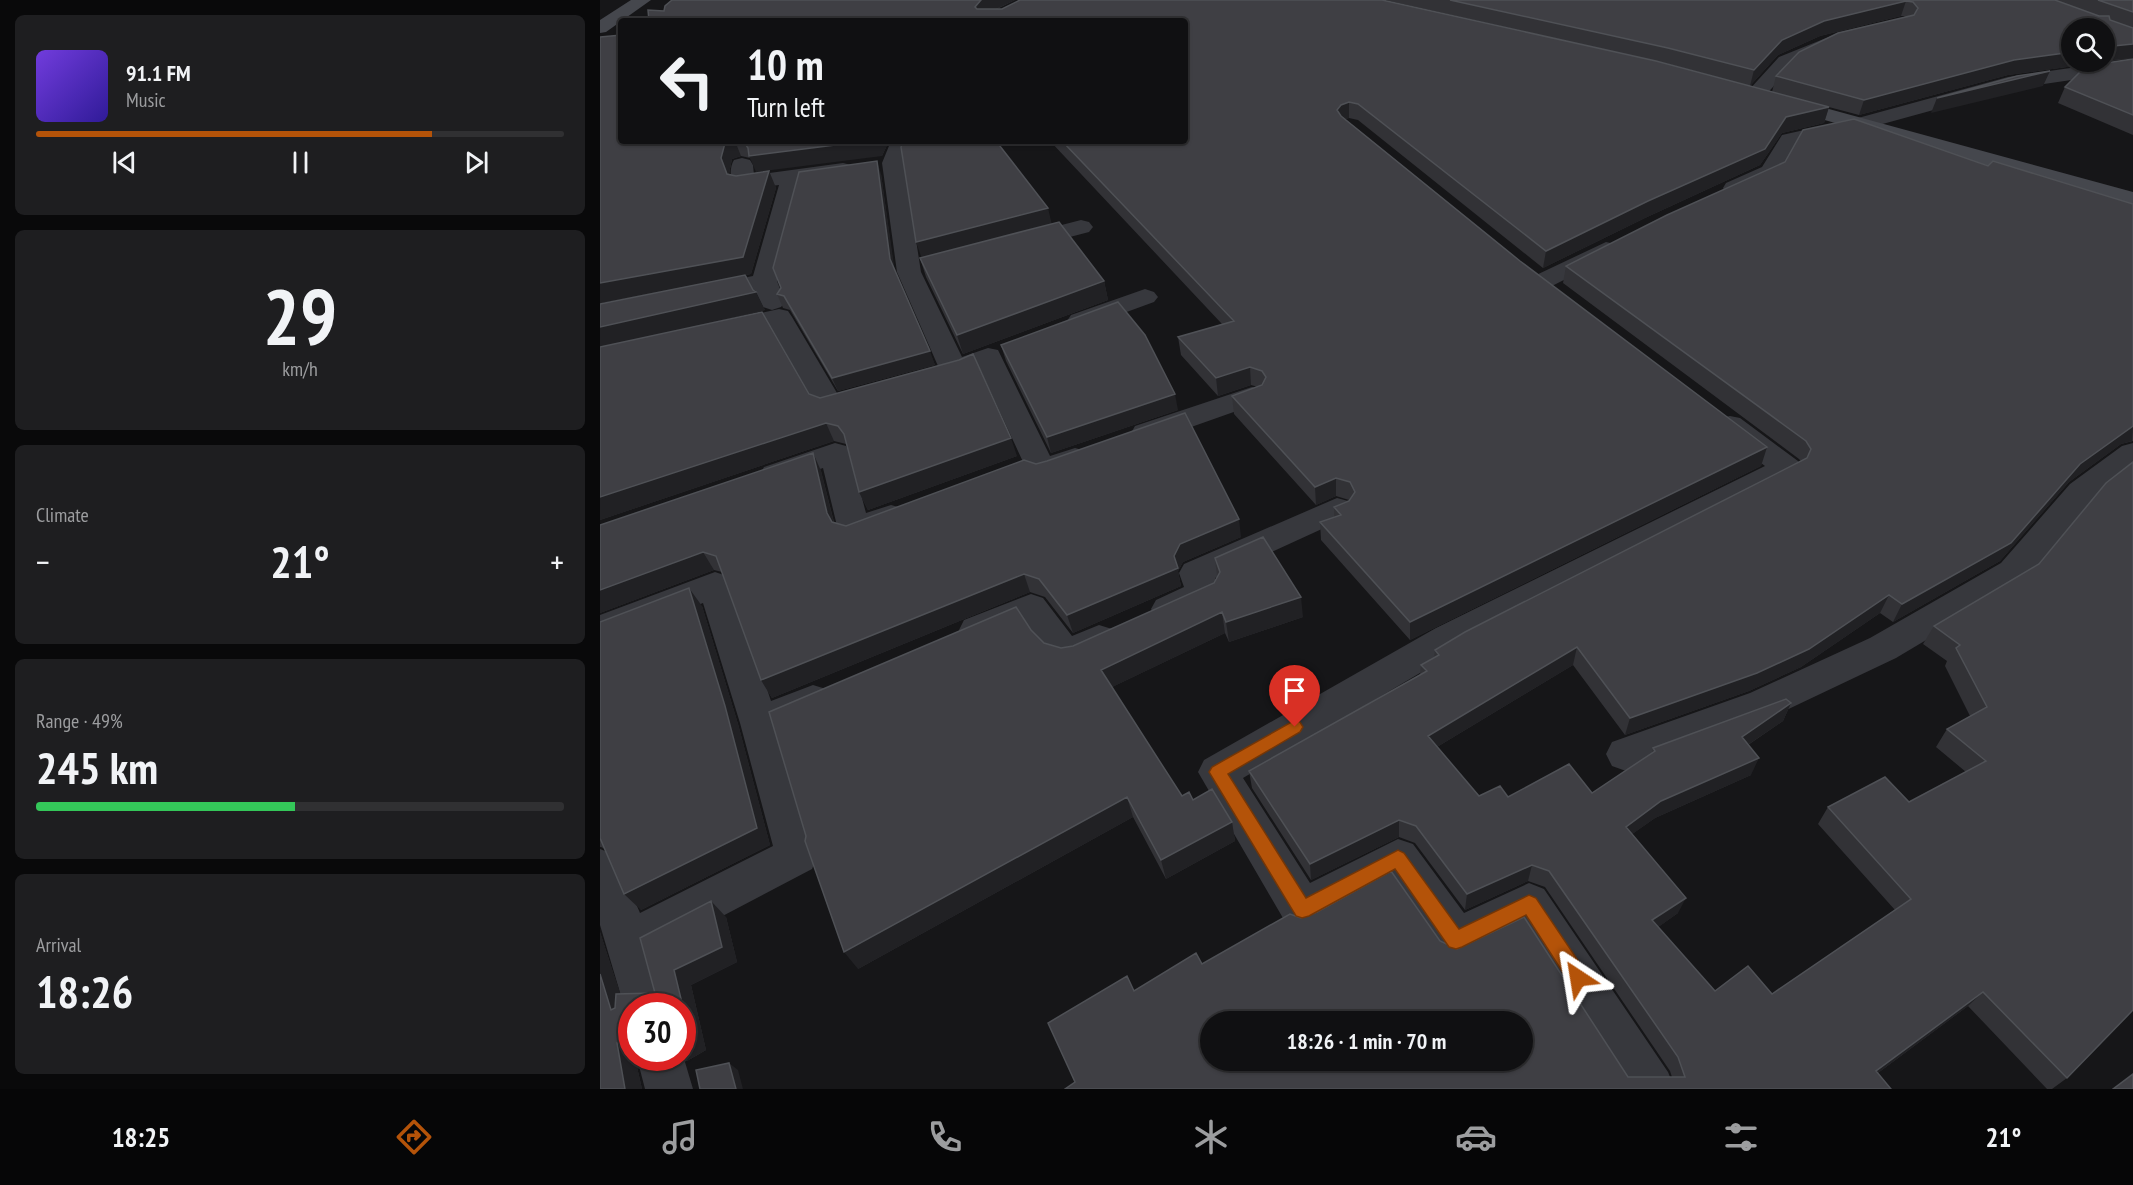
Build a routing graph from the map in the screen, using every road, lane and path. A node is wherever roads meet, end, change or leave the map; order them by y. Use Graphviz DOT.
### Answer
graph roads {
  1 [pos="617,0"];
  2 [pos="642,0"];
  3 [pos="600,12"];
  4 [pos="600,28"];
  5 [pos="1859,34"];
  6 [pos="2133,65"];
  7 [pos="1734,89"];
  8 [pos="1755,95"];
  9 [pos="1861,124"];
  10 [pos="899,144"];
  11 [pos="741,165"];
  12 [pos="874,166"];
  13 [pos="792,177"];
  14 [pos="1718,195"];
  15 [pos="2133,199"];
  16 [pos="1081,227"];
  17 [pos="1623,240"];
  18 [pos="1001,248"];
  19 [pos="1520,265"];
  20 [pos="764,281"];
  21 [pos="686,296"];
  22 [pos="1144,297"];
  23 [pos="779,317"];
  24 [pos="1055,330"];
  25 [pos="701,335"];
  26 [pos="954,370"];
  27 [pos="1252,396"];
  28 [pos="829,405"];
  29 [pos="1711,411"];
  30 [pos="835,453"];
  31 [pos="2133,453"];
  32 [pos="746,484"];
  33 [pos="919,506"];
  34 [pos="1337,509"];
  35 [pos="600,629"];
  36 [pos="944,644"];
  37 [pos="846,686"];
  38 [pos="759,723"];
  39 [pos="1626,754"];
  40 [pos="600,869"];
  41 [pos="629,942"];
  42 [pos="643,993"];
  43 [pos="664,1071"];
  44 [pos="669,1089"];
  45 [pos="1651,1089"];
  1 -- 3 [label="main road"];
  2 -- 4 [label="main road"];
  5 -- 8 [label="street"];
  6 -- 9 [label="street"];
  7 -- 8 [label="main road"];
  8 -- 9 [label="main road"];
  9 -- 14 [label="street"];
  9 -- 15 [label="main road"];
  10 -- 12 [label="street"];
  11 -- 13 [label="street"];
  12 -- 13 [label="street"];
  12 -- 26 [label="street"];
  13 -- 20 [label="street"];
  16 -- 18 [label="street"];
  17 -- 19 [label="street"];
  20 -- 21 [label="street"];
  20 -- 23 [label="street"];
  22 -- 24 [label="street"];
  23 -- 25 [label="street"];
  23 -- 28 [label="street"];
  26 -- 27 [label="street"];
  26 -- 28 [label="street"];
  28 -- 30 [label="street"];
  29 -- 45 [label="street"];
  30 -- 32 [label="street"];
  30 -- 33 [label="street"];
  31 -- 39 [label="street"];
  34 -- 36 [label="street"];
  35 -- 38 [label="street"];
  37 -- 38 [label="street"];
  38 -- 41 [label="street"];
  40 -- 41 [label="street"];
  41 -- 42 [label="street"];
  43 -- 44 [label="street"];
}
